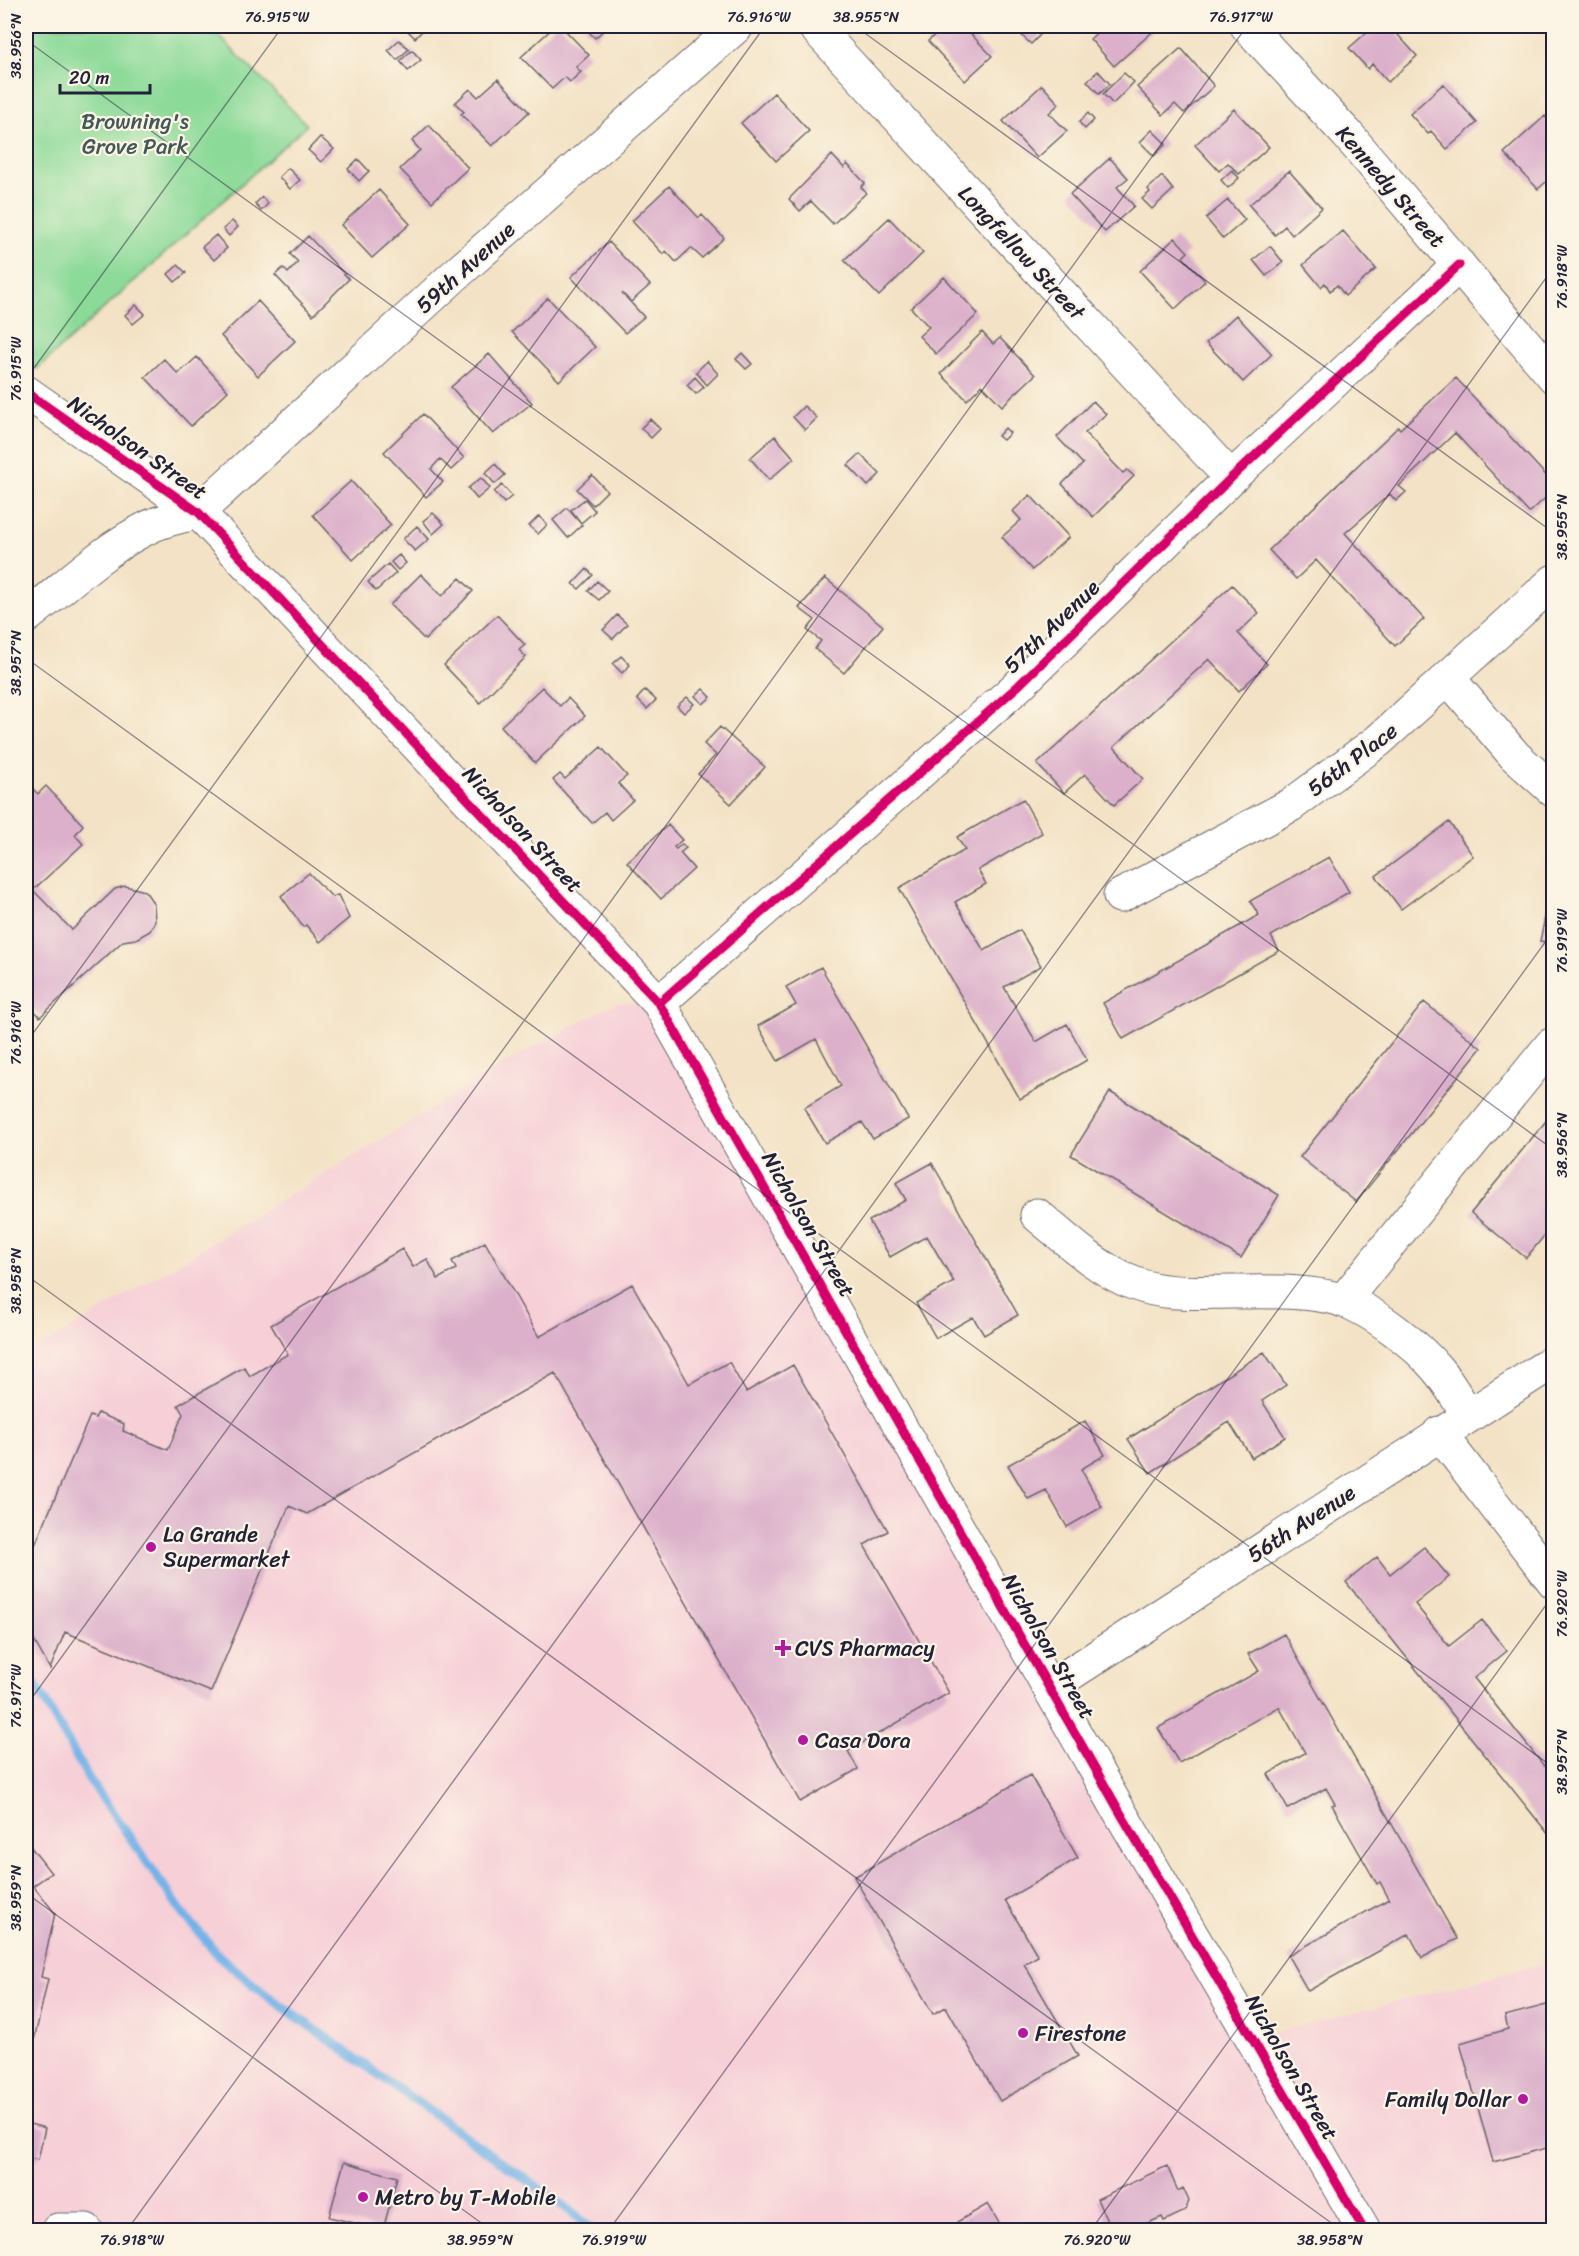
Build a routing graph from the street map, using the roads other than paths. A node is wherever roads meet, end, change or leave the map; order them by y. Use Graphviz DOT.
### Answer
graph roads {
  1 [pos="736,26"];
  2 [pos="814,26"];
  3 [pos="1247,26"];
  4 [pos="1459,265"];
  5 [pos="1554,377"];
  6 [pos="26,392"];
  7 [pos="1231,478"];
  8 [pos="198,512"];
  9 [pos="1554,581"];
  10 [pos="26,617"];
  11 [pos="1449,679"];
  12 [pos="1554,791"];
  13 [pos="1120,896"];
  14 [pos="659,1003"];
  15 [pos="1551,1045"];
  16 [pos="1037,1215"];
  17 [pos="1343,1301"];
  18 [pos="1554,1361"];
  19 [pos="1468,1414"];
  20 [pos="1439,1433"];
  21 [pos="1554,1582"];
  22 [pos="1050,1688"];
  23 [pos="58,2230"];
  24 [pos="86,2230"];
  25 [pos="1364,2230"];
  1 -- 8 [label="street, 59th Avenue"];
  2 -- 7 [label="street, Longfellow Street"];
  3 -- 4 [label="street, Kennedy Street"];
  4 -- 5 [label="street, Kennedy Street"];
  4 -- 7 [label="street, 57th Avenue"];
  6 -- 8 [label="street, Nicholson Street"];
  7 -- 14 [label="street, 57th Avenue"];
  8 -- 10 [label="street"];
  8 -- 14 [label="street, Nicholson Street"];
  9 -- 11 [label="street, 56th Place"];
  11 -- 12 [label="street"];
  11 -- 13 [label="street, 56th Place"];
  14 -- 22 [label="street, Nicholson Street"];
  15 -- 17 [label="street"];
  16 -- 17 [label="street"];
  17 -- 19 [label="street"];
  18 -- 19 [label="street, 56th Avenue"];
  19 -- 20 [label="street, 56th Avenue"];
  20 -- 21 [label="street"];
  20 -- 22 [label="street, 56th Avenue"];
  22 -- 25 [label="street, Nicholson Street"];
  23 -- 24 [label="street"];
}
